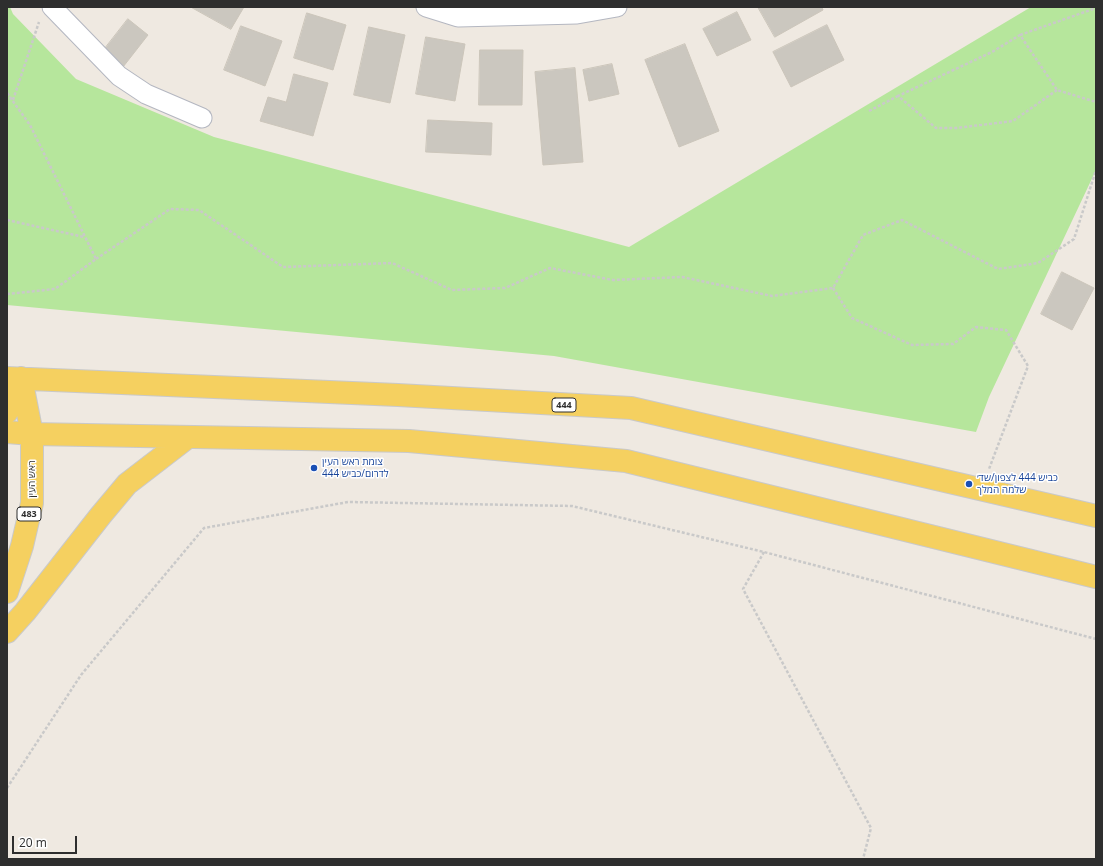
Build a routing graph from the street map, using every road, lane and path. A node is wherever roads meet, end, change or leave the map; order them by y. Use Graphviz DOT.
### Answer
graph roads {
  1 [pos="52,7"];
  2 [pos="426,7"];
  3 [pos="617,7"];
  4 [pos="1096,8"];
  5 [pos="524,11"];
  6 [pos="39,21"];
  7 [pos="1020,35"];
  8 [pos="1057,90"];
  9 [pos="7,93"];
  10 [pos="898,96"];
  11 [pos="13,101"];
  12 [pos="1096,102"];
  13 [pos="869,111"];
  14 [pos="202,118"];
  15 [pos="1096,170"];
  16 [pos="7,220"];
  17 [pos="85,237"];
  18 [pos="96,259"];
  19 [pos="832,288"];
  20 [pos="7,294"];
  21 [pos="14,378"];
  22 [pos="7,412"];
  23 [pos="7,432"];
  24 [pos="32,434"];
  25 [pos="188,437"];
  26 [pos="982,489"];
  27 [pos="1096,516"];
  28 [pos="764,552"];
  29 [pos="1096,577"];
  30 [pos="7,592"];
  31 [pos="7,632"];
  32 [pos="1096,639"];
  33 [pos="7,788"];
  34 [pos="863,859"];
  1 -- 14 [label="street"];
  2 -- 5 [label="street"];
  3 -- 5 [label="street"];
  4 -- 7 [label="path"];
  6 -- 11 [label="path"];
  7 -- 8 [label="path"];
  7 -- 10 [label="path"];
  8 -- 10 [label="path"];
  8 -- 12 [label="path"];
  9 -- 11 [label="path"];
  10 -- 13 [label="path"];
  11 -- 17 [label="path"];
  15 -- 19 [label="path"];
  16 -- 17 [label="path"];
  17 -- 18 [label="path"];
  18 -- 19 [label="path"];
  18 -- 20 [label="path"];
  19 -- 26 [label="path"];
  21 -- 22 [label="main road"];
  21 -- 24 [label="main road, 483"];
  21 -- 26 [label="main road, 444"];
  23 -- 24 [label="main road"];
  24 -- 25 [label="main road"];
  24 -- 30 [label="main road, ראש העין / 483"];
  25 -- 29 [label="main road"];
  25 -- 31 [label="main road"];
  26 -- 27 [label="main road, 444"];
  28 -- 32 [label="path"];
  28 -- 33 [label="path"];
  28 -- 34 [label="path"];
}
